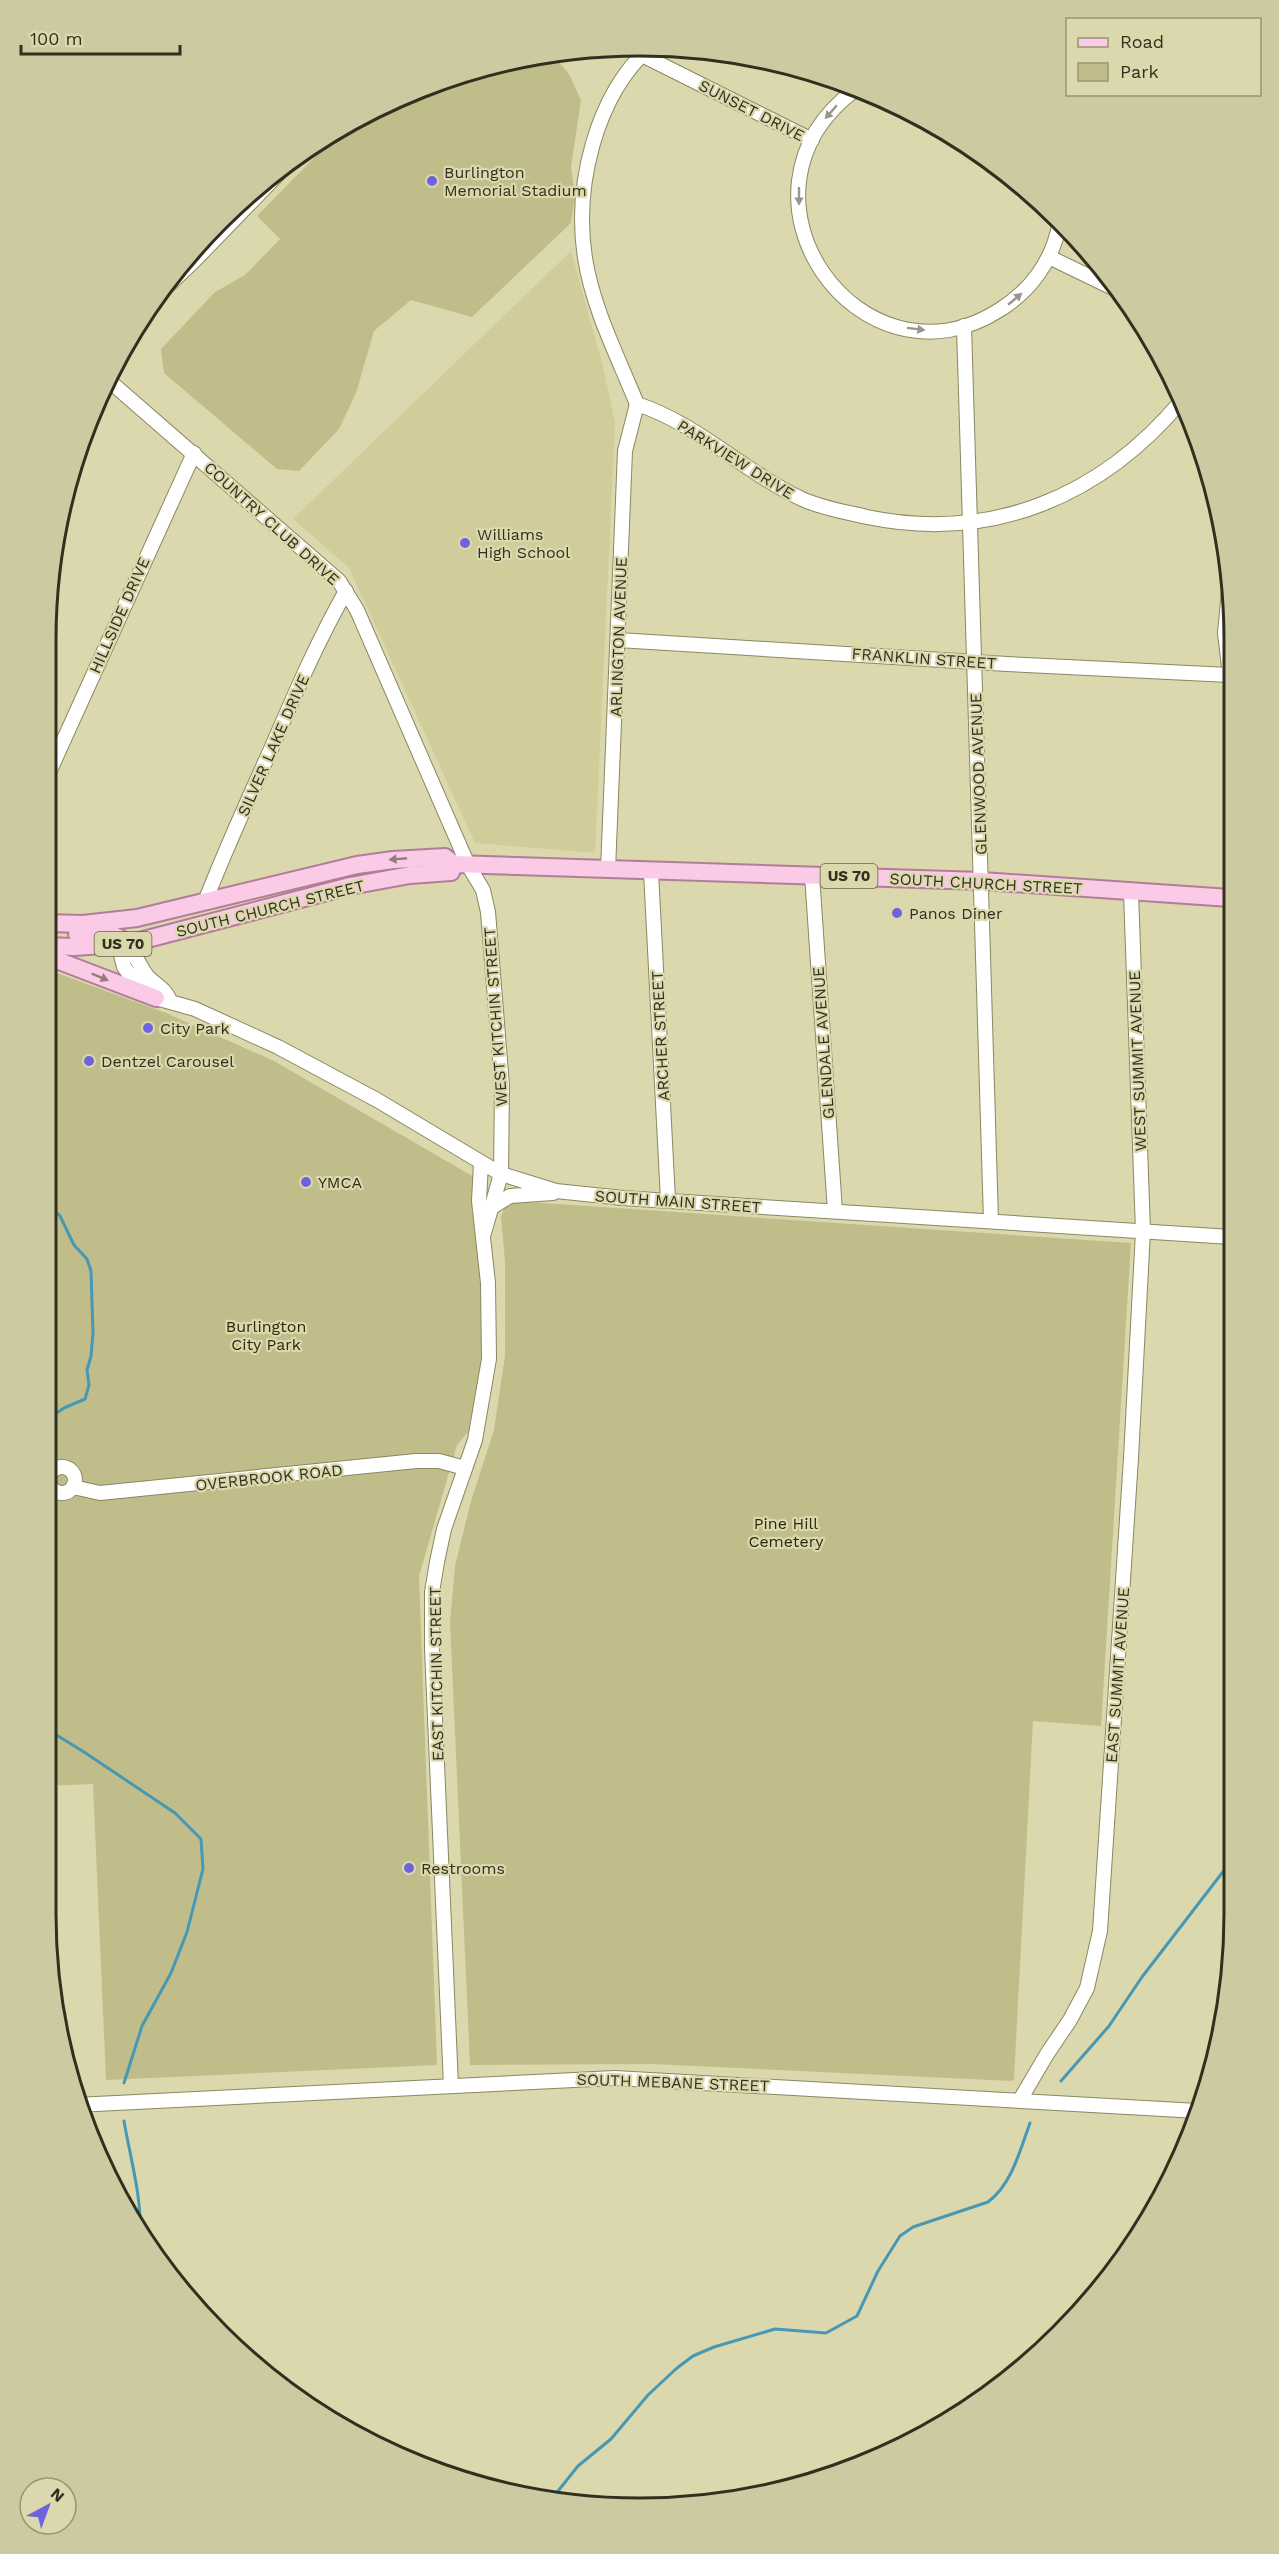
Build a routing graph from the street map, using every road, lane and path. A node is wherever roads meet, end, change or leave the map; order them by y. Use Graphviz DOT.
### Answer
graph roads {
  1 [pos="642,56"];
  2 [pos="656,56"];
  3 [pos="850,95"];
  4 [pos="812,140"];
  5 [pos="225,229"];
  6 [pos="1057,232"];
  7 [pos="1049,257"];
  8 [pos="196,258"];
  9 [pos="1102,283"];
  10 [pos="964,326"];
  11 [pos="114,385"];
  12 [pos="637,405"];
  13 [pos="1175,408"];
  14 [pos="194,453"];
  15 [pos="969,522"];
  16 [pos="346,591"];
  17 [pos="618,640"];
  18 [pos="974,662"];
  19 [pos="1224,675"];
  20 [pos="55,758"];
  21 [pos="461,864"];
  22 [pos="608,870"];
  23 [pos="651,872"];
  24 [pos="812,875"];
  25 [pos="982,881"];
  26 [pos="1131,892"];
  27 [pos="1224,898"];
  28 [pos="205,902"];
  29 [pos="187,906"];
  30 [pos="55,923"];
  31 [pos="55,933"];
  32 [pos="125,944"];
  33 [pos="55,946"];
  34 [pos="55,959"];
  35 [pos="163,1000"];
  36 [pos="482,1163"];
  37 [pos="501,1174"];
  38 [pos="568,1192"];
  39 [pos="668,1200"];
  40 [pos="492,1207"];
  41 [pos="835,1212"];
  42 [pos="991,1221"];
  43 [pos="1143,1231"];
  44 [pos="484,1233"];
  45 [pos="1224,1237"];
  46 [pos="465,1468"];
  47 [pos="73,1487"];
  48 [pos="451,2086"];
  49 [pos="1020,2100"];
  50 [pos="87,2104"];
  51 [pos="1190,2110"];
  1 -- 12 [label="street"];
  2 -- 4 [label="street, SUNSET DRIVE"];
  3 -- 4 [label="street, one-way"];
  4 -- 10 [label="street, one-way"];
  5 -- 8 [label="street"];
  6 -- 7 [label="street"];
  7 -- 9 [label="street"];
  10 -- 7 [label="street, one-way"];
  10 -- 15 [label="street, GLENWOOD AVENUE"];
  11 -- 14 [label="street, COUNTRY CLUB DRIVE"];
  12 -- 15 [label="street, PARKVIEW DRIVE"];
  12 -- 17 [label="street, ARLINGTON AVENUE"];
  13 -- 15 [label="street, PARKVIEW DRIVE"];
  14 -- 16 [label="street, COUNTRY CLUB DRIVE"];
  14 -- 20 [label="street, HILLSIDE DRIVE"];
  15 -- 18 [label="street, GLENWOOD AVENUE"];
  16 -- 21 [label="street, COUNTRY CLUB DRIVE"];
  16 -- 28 [label="street, SILVER LAKE DRIVE"];
  17 -- 18 [label="street, FRANKLIN STREET"];
  17 -- 22 [label="street, ARLINGTON AVENUE"];
  18 -- 19 [label="street, FRANKLIN STREET"];
  18 -- 25 [label="street, GLENWOOD AVENUE"];
  21 -- 22 [label="main road, SOUTH CHURCH STREET / US 70"];
  21 -- 28 [label="main road, SOUTH CHURCH STREET / US 70, one-way"];
  21 -- 32 [label="main road, SOUTH CHURCH STREET / US 70"];
  21 -- 37 [label="street, WEST KITCHIN STREET"];
  22 -- 23 [label="main road, SOUTH CHURCH STREET / US 70"];
  23 -- 24 [label="main road, SOUTH CHURCH STREET / US 70"];
  23 -- 39 [label="street, ARCHER STREET"];
  24 -- 25 [label="main road, SOUTH CHURCH STREET / US 70"];
  24 -- 41 [label="street, GLENDALE AVENUE"];
  25 -- 26 [label="main road, SOUTH CHURCH STREET / US 70"];
  25 -- 42 [label="street, GLENWOOD AVENUE"];
  26 -- 27 [label="main road, SOUTH CHURCH STREET / US 70"];
  26 -- 43 [label="street, WEST SUMMIT AVENUE"];
  28 -- 29 [label="main road, SOUTH CHURCH STREET / US 70"];
  29 -- 30 [label="main road, SOUTH CHURCH STREET / US 70"];
  29 -- 32 [label="main road"];
  31 -- 32 [label="main road"];
  32 -- 33 [label="main road, SOUTH CHURCH STREET / US 70"];
  32 -- 35 [label="street, SOUTH MAIN STREET"];
  34 -- 35 [label="main road, one-way"];
  35 -- 36 [label="street, SOUTH MAIN STREET"];
  36 -- 37 [label="street, SOUTH MAIN STREET"];
  36 -- 44 [label="street, EAST KITCHIN STREET"];
  37 -- 38 [label="street, SOUTH MAIN STREET"];
  37 -- 40 [label="street, EAST KITCHIN STREET"];
  38 -- 39 [label="street, SOUTH MAIN STREET"];
  38 -- 40 [label="street"];
  39 -- 41 [label="street, SOUTH MAIN STREET"];
  40 -- 44 [label="street, EAST KITCHIN STREET"];
  41 -- 42 [label="street, SOUTH MAIN STREET"];
  42 -- 43 [label="street, SOUTH MAIN STREET"];
  43 -- 45 [label="street, SOUTH MAIN STREET"];
  43 -- 49 [label="street, EAST SUMMIT AVENUE"];
  44 -- 46 [label="street, EAST KITCHIN STREET"];
  46 -- 47 [label="street, OVERBROOK ROAD"];
  46 -- 48 [label="street, EAST KITCHIN STREET"];
  48 -- 49 [label="street, SOUTH MEBANE STREET"];
  48 -- 50 [label="street, SOUTH MEBANE STREET"];
  49 -- 51 [label="street, SOUTH MEBANE STREET"];
}
